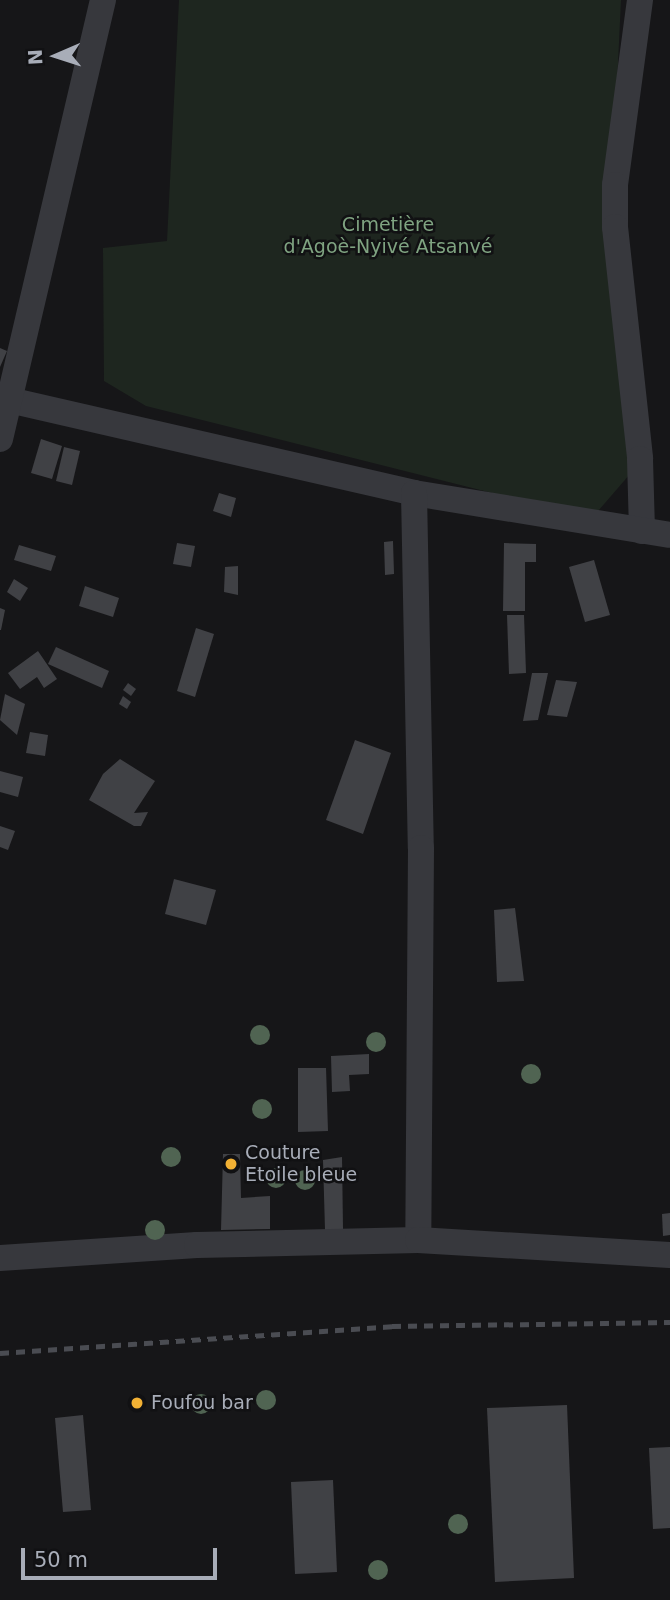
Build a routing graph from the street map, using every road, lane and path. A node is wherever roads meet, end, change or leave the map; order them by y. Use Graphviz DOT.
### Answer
graph roads {
  1 [pos="103,0"];
  2 [pos="640,0"];
  3 [pos="4,399"];
  4 [pos="0,439"];
  5 [pos="414,493"];
  6 [pos="642,531"];
  7 [pos="670,535"];
  8 [pos="418,1240"];
  9 [pos="670,1255"];
  10 [pos="0,1258"];
  1 -- 3 [label="street"];
  2 -- 6 [label="street"];
  3 -- 4 [label="street"];
  3 -- 5 [label="street"];
  5 -- 6 [label="street"];
  5 -- 8 [label="street"];
  6 -- 7 [label="street"];
  8 -- 9 [label="street"];
  8 -- 10 [label="street"];
}
